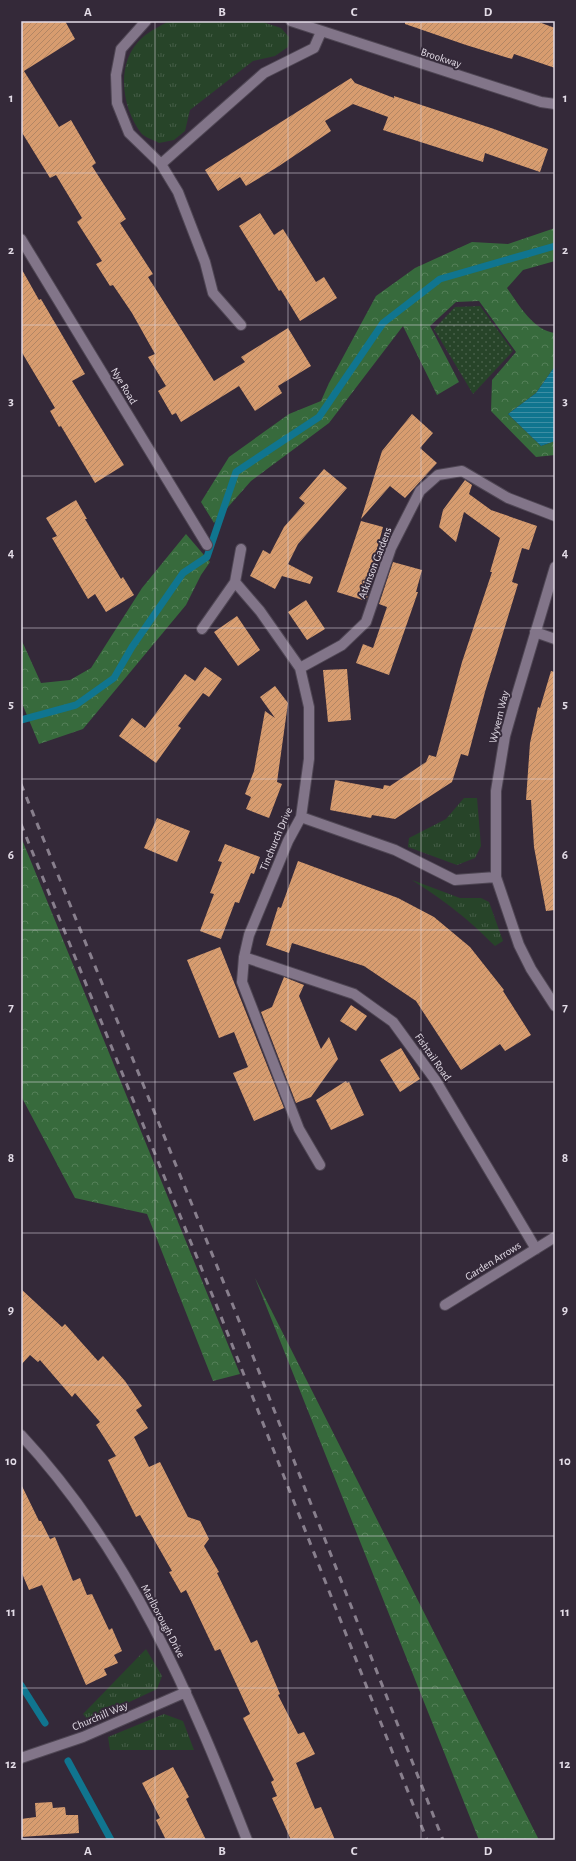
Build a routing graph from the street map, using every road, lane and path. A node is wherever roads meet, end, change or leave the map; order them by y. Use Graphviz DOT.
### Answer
graph roads {
  1 [pos="146,21"];
  2 [pos="291,21"];
  3 [pos="321,32"];
  4 [pos="555,104"];
  5 [pos="161,164"];
  6 [pos="21,239"];
  7 [pos="241,325"];
  8 [pos="555,516"];
  9 [pos="207,546"];
  10 [pos="241,549"];
  11 [pos="555,567"];
  12 [pos="235,582"];
  13 [pos="202,629"];
  14 [pos="535,632"];
  15 [pos="555,639"];
  16 [pos="300,668"];
  17 [pos="301,817"];
  18 [pos="496,877"];
  19 [pos="244,957"];
  20 [pos="555,1006"];
  21 [pos="320,1165"];
  22 [pos="555,1237"];
  23 [pos="536,1249"];
  24 [pos="445,1305"];
  25 [pos="21,1435"];
  26 [pos="186,1692"];
  27 [pos="21,1758"];
  28 [pos="247,1840"];
  1 -- 5 [label="street"];
  2 -- 3 [label="street, Brookway"];
  3 -- 4 [label="street, Brookway"];
  3 -- 5 [label="street"];
  5 -- 7 [label="street"];
  6 -- 9 [label="street, Nye Road"];
  8 -- 16 [label="street, Atkinson Gardens"];
  10 -- 12 [label="street"];
  11 -- 14 [label="street, Wyvern Way"];
  12 -- 13 [label="street"];
  12 -- 16 [label="street, Tinchurch Drive"];
  14 -- 15 [label="street"];
  14 -- 18 [label="street, Wyvern Way"];
  16 -- 17 [label="street, Tinchurch Drive"];
  17 -- 18 [label="street"];
  17 -- 19 [label="street, Tinchurch Drive"];
  18 -- 20 [label="street, Wyvern Way"];
  19 -- 21 [label="street, Tinchurch Drive"];
  19 -- 23 [label="street, Fishtail Road"];
  22 -- 23 [label="street, Garden Arrows"];
  23 -- 24 [label="street, Garden Arrows"];
  25 -- 26 [label="street, Marlborough Drive"];
  26 -- 27 [label="street, Churchill Way"];
  26 -- 28 [label="street, Marlborough Drive"];
}
